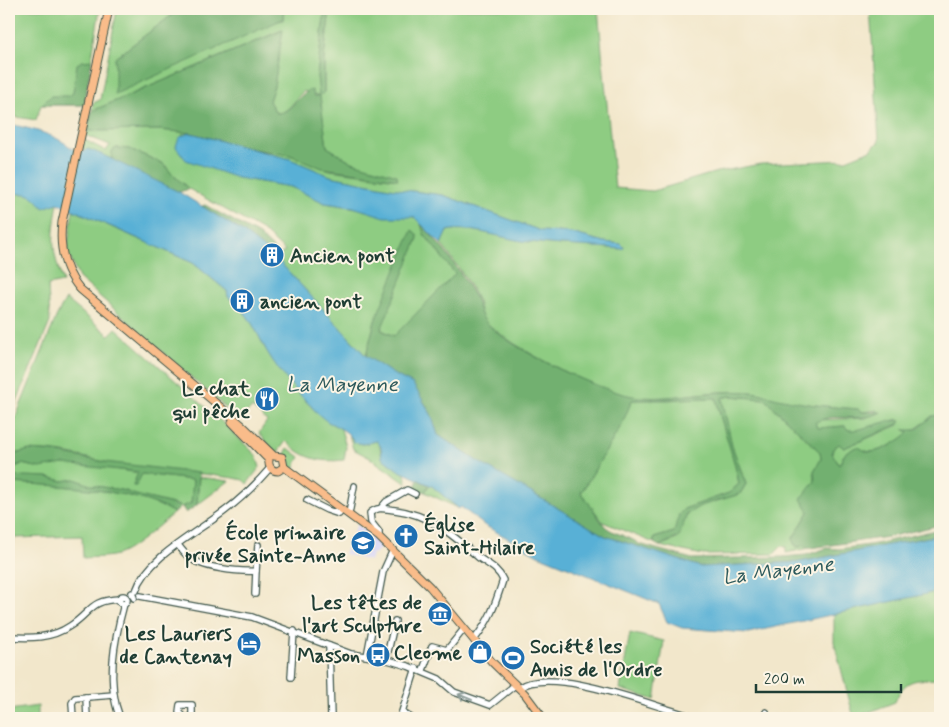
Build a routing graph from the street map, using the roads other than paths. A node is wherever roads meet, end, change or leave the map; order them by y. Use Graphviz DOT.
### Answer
graph roads {
  1 [pos="109,9"];
  2 [pos="272,458"];
  3 [pos="284,467"];
  4 [pos="270,468"];
  5 [pos="354,486"];
  6 [pos="415,494"];
  7 [pos="307,500"];
  8 [pos="381,508"];
  9 [pos="346,512"];
  10 [pos="378,537"];
  11 [pos="178,544"];
  12 [pos="258,545"];
  13 [pos="393,550"];
  14 [pos="256,571"];
  15 [pos="255,594"];
  16 [pos="135,595"];
  17 [pos="124,601"];
  18 [pos="395,621"];
  19 [pos="464,629"];
  20 [pos="294,631"];
  21 [pos="9,637"];
  22 [pos="474,640"];
  23 [pos="330,646"];
  24 [pos="367,656"];
  25 [pos="386,660"];
  26 [pos="416,668"];
  27 [pos="423,670"];
  28 [pos="291,677"];
  29 [pos="517,686"];
  30 [pos="114,695"];
  31 [pos="86,697"];
  32 [pos="401,716"];
  33 [pos="73,718"];
  34 [pos="87,718"];
  35 [pos="120,718"];
  36 [pos="185,718"];
  37 [pos="192,718"];
  38 [pos="331,718"];
  39 [pos="410,718"];
  40 [pos="543,718"];
  41 [pos="698,718"];
  1 -- 2 [label="main road"];
  2 -- 3 [label="main road"];
  2 -- 4 [label="main road"];
  3 -- 4 [label="main road"];
  3 -- 9 [label="main road"];
  4 -- 11 [label="street"];
  5 -- 9 [label="street"];
  6 -- 8 [label="street"];
  7 -- 9 [label="street"];
  8 -- 10 [label="street"];
  8 -- 22 [label="street"];
  9 -- 10 [label="main road"];
  10 -- 13 [label="main road"];
  11 -- 14 [label="street"];
  11 -- 16 [label="street"];
  12 -- 14 [label="street"];
  13 -- 19 [label="main road"];
  13 -- 24 [label="street"];
  14 -- 15 [label="street"];
  16 -- 17 [label="street"];
  16 -- 20 [label="street"];
  17 -- 21 [label="street"];
  17 -- 30 [label="street"];
  18 -- 25 [label="street"];
  19 -- 22 [label="main road"];
  19 -- 27 [label="street"];
  20 -- 23 [label="street"];
  20 -- 28 [label="street"];
  22 -- 29 [label="main road"];
  23 -- 24 [label="street"];
  23 -- 38 [label="street"];
  24 -- 25 [label="street"];
  25 -- 26 [label="street"];
  26 -- 27 [label="street"];
  26 -- 32 [label="street"];
  29 -- 27 [label="street, one-way"];
  29 -- 40 [label="main road"];
  29 -- 41 [label="street"];
  30 -- 31 [label="street"];
  30 -- 35 [label="street"];
  31 -- 33 [label="street"];
  31 -- 34 [label="street"];
  32 -- 39 [label="street"];
  36 -- 37 [label="street"];
}
